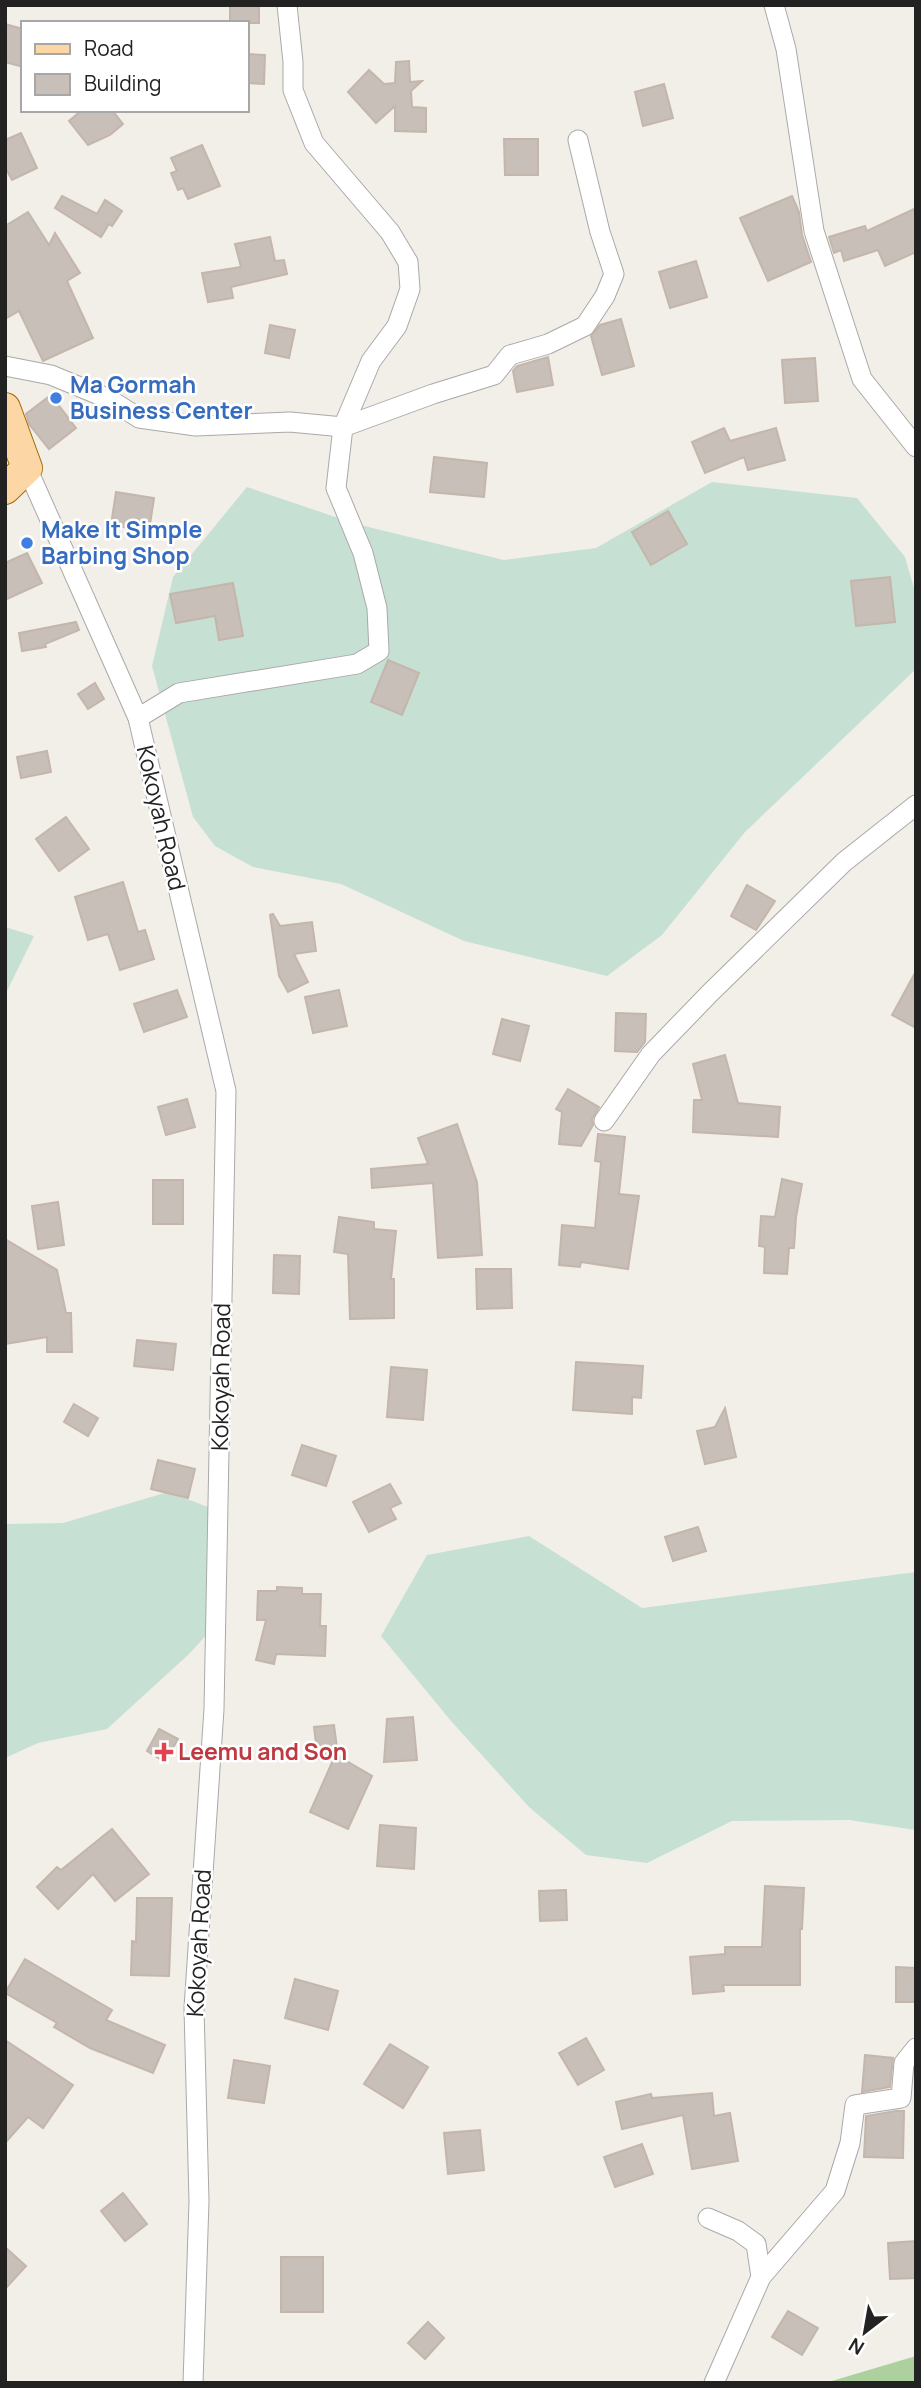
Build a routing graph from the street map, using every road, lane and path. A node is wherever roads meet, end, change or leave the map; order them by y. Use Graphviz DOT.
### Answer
graph roads {
  1 [pos="287,5"];
  2 [pos="774,5"];
  3 [pos="578,140"];
  4 [pos="5,366"];
  5 [pos="5,408"];
  6 [pos="343,427"];
  7 [pos="916,447"];
  8 [pos="27,468"];
  9 [pos="5,489"];
  10 [pos="138,718"];
  11 [pos="916,805"];
  12 [pos="604,1121"];
  13 [pos="916,2048"];
  14 [pos="708,2218"];
  15 [pos="761,2277"];
  16 [pos="193,2383"];
  17 [pos="714,2383"];
  1 -- 6 [label="street"];
  2 -- 7 [label="street"];
  3 -- 6 [label="street"];
  4 -- 6 [label="street"];
  5 -- 8 [label="main road, Kokoyah Road"];
  6 -- 10 [label="street"];
  8 -- 9 [label="main road"];
  8 -- 10 [label="street, Kokoyah Road"];
  10 -- 16 [label="street, Kokoyah Road"];
  11 -- 12 [label="street"];
  13 -- 15 [label="street"];
  14 -- 15 [label="street"];
  15 -- 17 [label="street"];
}
